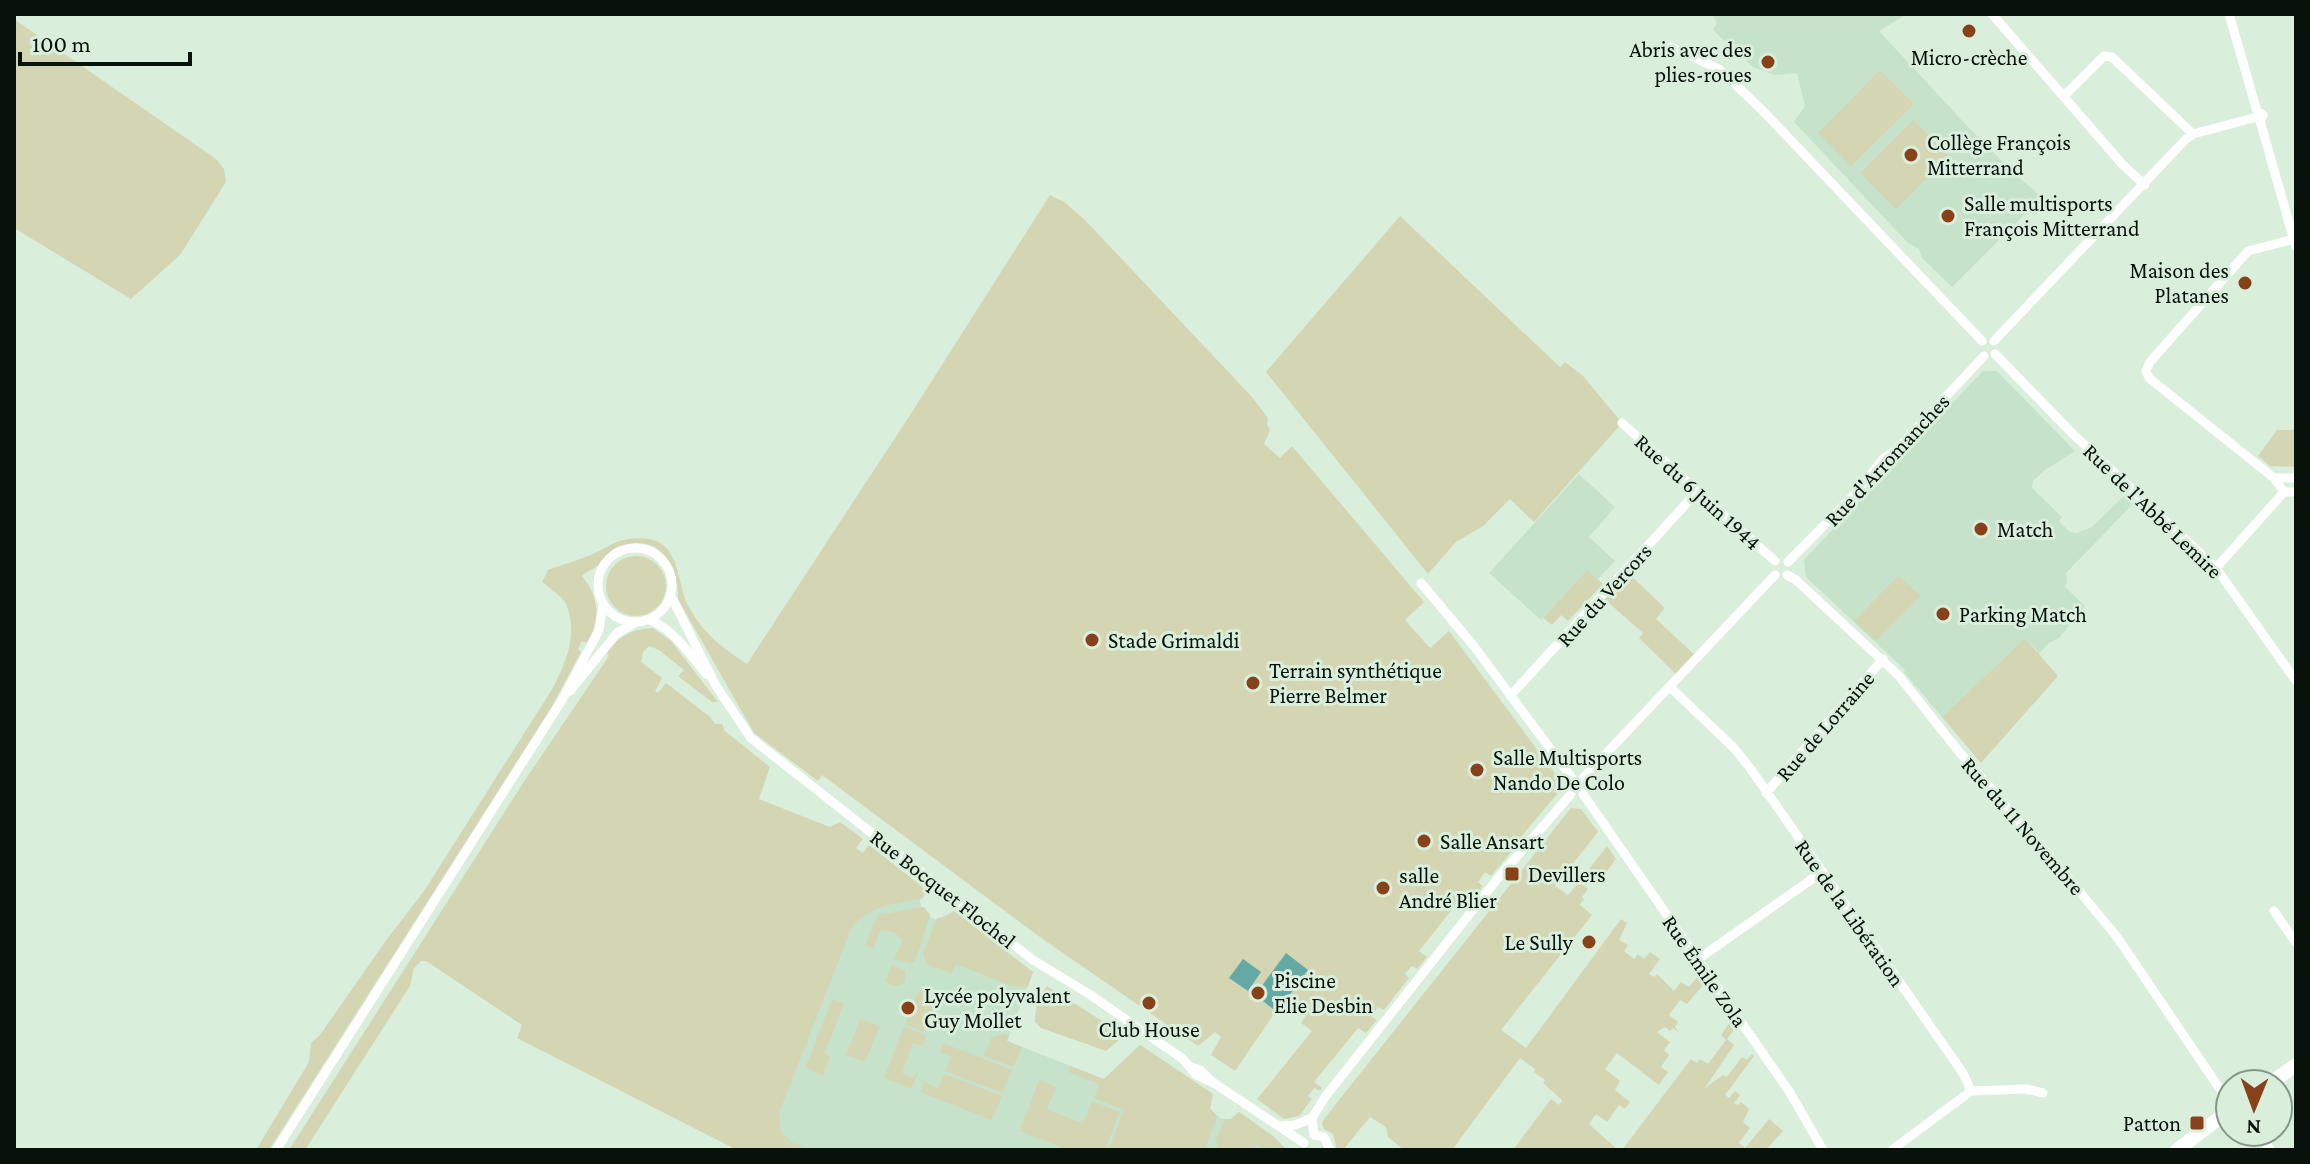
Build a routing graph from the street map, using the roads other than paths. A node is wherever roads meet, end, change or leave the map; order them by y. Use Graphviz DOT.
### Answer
graph roads {
  1 [pos="1992,14"];
  2 [pos="2229,14"];
  3 [pos="1671,47"];
  4 [pos="2064,96"];
  5 [pos="2257,117"];
  6 [pos="2193,134"];
  7 [pos="2145,185"];
  8 [pos="2295,243"];
  9 [pos="1982,341"];
  10 [pos="1994,341"];
  11 [pos="1990,355"];
  12 [pos="1622,423"];
  13 [pos="2274,478"];
  14 [pos="2296,478"];
  15 [pos="2284,492"];
  16 [pos="2296,492"];
  17 [pos="1696,493"];
  18 [pos="1775,561"];
  19 [pos="1788,562"];
  20 [pos="2216,568"];
  21 [pos="1775,575"];
  22 [pos="1787,575"];
  23 [pos="1421,583"];
  24 [pos="671,596"];
  25 [pos="603,605"];
  26 [pos="650,620"];
  27 [pos="635,623"];
  28 [pos="1883,659"];
  29 [pos="2296,681"];
  30 [pos="716,686"];
  31 [pos="1671,688"];
  32 [pos="1510,696"];
  33 [pos="562,700"];
  34 [pos="1572,778"];
  35 [pos="1583,778"];
  36 [pos="1766,793"];
  37 [pos="1571,794"];
  38 [pos="1583,794"];
  39 [pos="1822,872"];
  40 [pos="2274,911"];
  41 [pos="2296,943"];
  42 [pos="1697,960"];
  43 [pos="2214,1083"];
  44 [pos="1971,1091"];
  45 [pos="2043,1093"];
  46 [pos="1312,1118"];
  47 [pos="2214,1120"];
  48 [pos="1278,1126"];
  49 [pos="1314,1135"];
  50 [pos="1303,1146"];
  51 [pos="276,1150"];
  52 [pos="1330,1150"];
  53 [pos="1823,1150"];
  54 [pos="1892,1150"];
  55 [pos="2177,1150"];
  1 -- 4 [label="street"];
  2 -- 5 [label="street"];
  3 -- 9 [label="street"];
  4 -- 6 [label="street"];
  4 -- 7 [label="street"];
  5 -- 6 [label="street"];
  5 -- 8 [label="street"];
  6 -- 7 [label="street"];
  7 -- 10 [label="street"];
  8 -- 13 [label="street"];
  9 -- 10 [label="street"];
  9 -- 11 [label="street"];
  10 -- 11 [label="street"];
  11 -- 19 [label="street, Rue d'Arromanches"];
  11 -- 20 [label="street, Rue de l'Abbé Lemire"];
  12 -- 17 [label="street, Rue du 6 Juin 1944"];
  13 -- 14 [label="street"];
  13 -- 15 [label="street"];
  15 -- 16 [label="street"];
  15 -- 20 [label="street"];
  17 -- 18 [label="street, Rue du 6 Juin 1944"];
  17 -- 32 [label="street, Rue du Vercors"];
  18 -- 19 [label="street"];
  18 -- 21 [label="street"];
  19 -- 22 [label="street"];
  20 -- 29 [label="street, Rue de l'Abbé Lemire"];
  21 -- 22 [label="street"];
  21 -- 31 [label="street"];
  22 -- 28 [label="street, Rue du 11 Novembre"];
  23 -- 32 [label="street"];
  24 -- 25 [label="street"];
  24 -- 26 [label="street"];
  24 -- 30 [label="street, Rue Bocquet Flochel"];
  25 -- 27 [label="street"];
  25 -- 33 [label="street"];
  26 -- 27 [label="street"];
  26 -- 30 [label="street, Rue Bocquet Flochel"];
  27 -- 33 [label="street"];
  28 -- 36 [label="street, Rue de Lorraine"];
  28 -- 43 [label="street, Rue du 11 Novembre"];
  30 -- 48 [label="street, Rue Bocquet Flochel"];
  31 -- 35 [label="street"];
  31 -- 36 [label="street, Rue de la Libération"];
  32 -- 34 [label="street"];
  33 -- 51 [label="street"];
  34 -- 35 [label="street"];
  34 -- 37 [label="street"];
  35 -- 38 [label="street"];
  36 -- 39 [label="street, Rue de la Libération"];
  37 -- 38 [label="street"];
  37 -- 46 [label="street"];
  38 -- 42 [label="street, Rue Émile Zola"];
  39 -- 42 [label="street"];
  39 -- 44 [label="street, Rue de la Libération"];
  40 -- 41 [label="street"];
  42 -- 53 [label="street, Rue Émile Zola"];
  44 -- 45 [label="street"];
  44 -- 54 [label="street"];
  46 -- 48 [label="street"];
  46 -- 49 [label="street"];
  47 -- 55 [label="street"];
  48 -- 50 [label="street, Rue Bocquet Flochel"];
  49 -- 50 [label="street"];
  49 -- 52 [label="street"];
}
